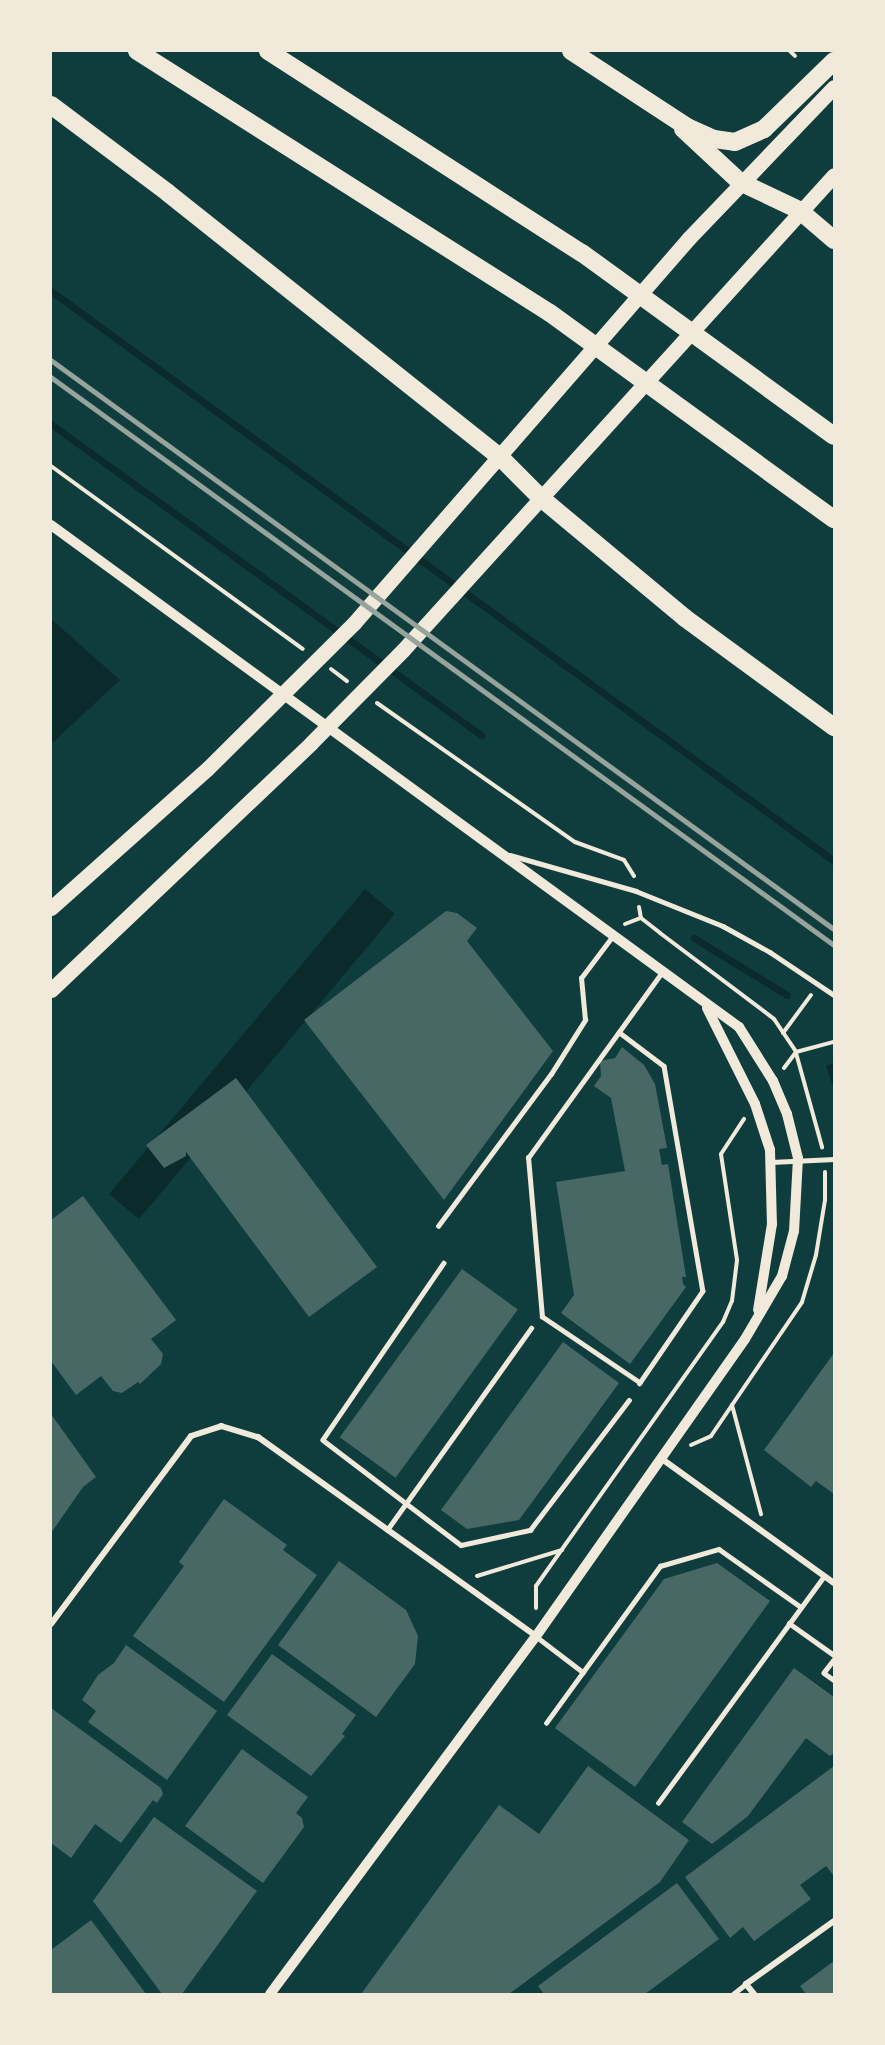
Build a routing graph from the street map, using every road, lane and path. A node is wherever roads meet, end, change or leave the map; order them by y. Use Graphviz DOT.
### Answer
graph roads {
  1 [pos="137,51"];
  2 [pos="268,51"];
  3 [pos="571,51"];
  4 [pos="790,51"];
  5 [pos="795,56"];
  6 [pos="834,61"];
  7 [pos="834,87"];
  8 [pos="51,105"];
  9 [pos="671,117"];
  10 [pos="834,175"];
  11 [pos="740,182"];
  12 [pos="799,210"];
  13 [pos="834,240"];
  14 [pos="834,436"];
  15 [pos="500,457"];
  16 [pos="51,466"];
  17 [pos="541,498"];
  18 [pos="834,519"];
  19 [pos="51,525"];
  20 [pos="312,654"];
  21 [pos="321,661"];
  22 [pos="358,688"];
  23 [pos="367,695"];
  24 [pos="834,727"];
  25 [pos="501,852"];
  26 [pos="636,891"];
  27 [pos="51,908"];
  28 [pos="612,937"];
  29 [pos="662,972"];
  30 [pos="818,984"];
  31 [pos="51,990"];
  32 [pos="834,995"];
  33 [pos="707,1007"];
  34 [pos="619,1032"];
  35 [pos="783,1033"];
  36 [pos="834,1042"];
  37 [pos="798,1158"];
  38 [pos="834,1159"];
  39 [pos="771,1162"];
  40 [pos="438,1226"];
  41 [pos="444,1263"];
  42 [pos="758,1314"];
  43 [pos="531,1328"];
  44 [pos="629,1400"];
  45 [pos="732,1404"];
  46 [pos="662,1459"];
  47 [pos="406,1503"];
  48 [pos="387,1530"];
  49 [pos="766,1534"];
  50 [pos="563,1550"];
  51 [pos="824,1576"];
  52 [pos="459,1581"];
  53 [pos="834,1583"];
  54 [pos="801,1607"];
  55 [pos="789,1623"];
  56 [pos="51,1624"];
  57 [pos="536,1636"];
  58 [pos="834,1655"];
  59 [pos="834,1660"];
  60 [pos="583,1672"];
  61 [pos="834,1680"];
  62 [pos="546,1723"];
  63 [pos="658,1803"];
  64 [pos="834,1921"];
  65 [pos="746,1984"];
  66 [pos="270,1994"];
  67 [pos="733,1994"];
  68 [pos="754,1994"];
  1 -- 18 [label="highway"];
  2 -- 14 [label="highway"];
  3 -- 9 [label="highway"];
  4 -- 5 [label="path"];
  6 -- 9 [label="highway"];
  7 -- 11 [label="main road"];
  8 -- 15 [label="highway"];
  9 -- 11 [label="highway"];
  10 -- 12 [label="main road"];
  11 -- 12 [label="highway"];
  11 -- 15 [label="main road"];
  12 -- 13 [label="highway"];
  12 -- 17 [label="main road"];
  15 -- 17 [label="highway"];
  15 -- 27 [label="main road"];
  16 -- 20 [label="path"];
  17 -- 24 [label="highway"];
  17 -- 31 [label="main road"];
  19 -- 25 [label="street"];
  21 -- 22 [label="path"];
  23 -- 26 [label="path"];
  25 -- 26 [label="lane"];
  25 -- 28 [label="street"];
  26 -- 30 [label="lane"];
  26 -- 35 [label="path"];
  28 -- 29 [label="street"];
  28 -- 40 [label="lane"];
  29 -- 33 [label="street"];
  29 -- 34 [label="lane"];
  30 -- 32 [label="lane"];
  30 -- 35 [label="path"];
  33 -- 37 [label="street"];
  33 -- 39 [label="street"];
  34 -- 34 [label="lane"];
  35 -- 36 [label="path"];
  37 -- 38 [label="lane"];
  37 -- 39 [label="lane"];
  37 -- 42 [label="street"];
  39 -- 42 [label="street"];
  41 -- 47 [label="lane"];
  42 -- 46 [label="street"];
  43 -- 47 [label="lane"];
  44 -- 47 [label="lane"];
  45 -- 49 [label="path"];
  46 -- 49 [label="street"];
  46 -- 57 [label="street"];
  47 -- 48 [label="lane"];
  48 -- 52 [label="street"];
  48 -- 56 [label="street"];
  49 -- 51 [label="street"];
  50 -- 52 [label="path"];
  51 -- 53 [label="street"];
  51 -- 54 [label="lane"];
  52 -- 57 [label="street"];
  54 -- 55 [label="lane"];
  54 -- 60 [label="lane"];
  55 -- 58 [label="lane"];
  55 -- 63 [label="lane"];
  57 -- 60 [label="lane"];
  57 -- 66 [label="street"];
  59 -- 61 [label="lane"];
  60 -- 62 [label="lane"];
  64 -- 65 [label="street"];
  65 -- 67 [label="lane"];
  65 -- 68 [label="street"];
}
